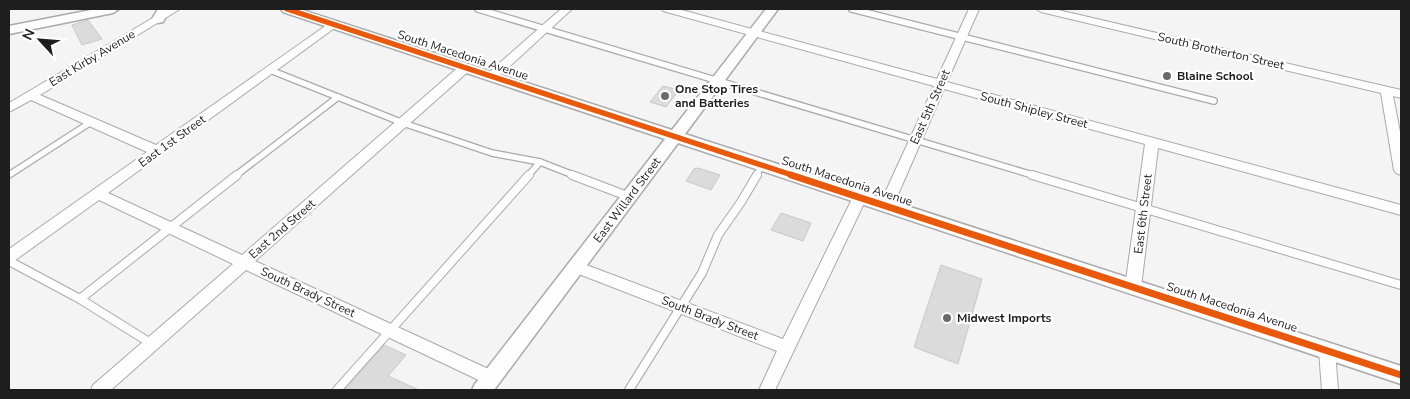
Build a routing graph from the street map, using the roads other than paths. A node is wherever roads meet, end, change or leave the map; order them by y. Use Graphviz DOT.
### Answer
graph roads {
  1 [pos="113,9"];
  2 [pos="175,9"];
  3 [pos="286,9"];
  4 [pos="478,9"];
  5 [pos="567,9"];
  6 [pos="667,9"];
  7 [pos="772,9"];
  8 [pos="852,9"];
  9 [pos="974,9"];
  10 [pos="1041,9"];
  11 [pos="161,14"];
  12 [pos="335,24"];
  13 [pos="544,29"];
  14 [pos="9,30"];
  15 [pos="754,33"];
  16 [pos="962,37"];
  17 [pos="466,68"];
  18 [pos="270,70"];
  19 [pos="492,76"];
  20 [pos="718,81"];
  21 [pos="941,84"];
  22 [pos="1386,90"];
  23 [pos="1401,94"];
  24 [pos="29,95"];
  25 [pos="338,97"];
  26 [pos="1214,101"];
  27 [pos="9,108"];
  28 [pos="91,122"];
  29 [pos="403,123"];
  30 [pos="676,136"];
  31 [pos="916,139"];
  32 [pos="1152,142"];
  33 [pos="1399,150"];
  34 [pos="157,151"];
  35 [pos="540,162"];
  36 [pos="762,165"];
  37 [pos="1401,170"];
  38 [pos="9,175"];
  39 [pos="98,194"];
  40 [pos="630,197"];
  41 [pos="860,197"];
  42 [pos="886,206"];
  43 [pos="1144,210"];
  44 [pos="1401,210"];
  45 [pos="169,227"];
  46 [pos="9,257"];
  47 [pos="9,261"];
  48 [pos="244,263"];
  49 [pos="576,267"];
  50 [pos="1401,286"];
  51 [pos="1133,287"];
  52 [pos="80,299"];
  53 [pos="681,308"];
  54 [pos="390,330"];
  55 [pos="152,344"];
  56 [pos="787,348"];
  57 [pos="1327,351"];
  58 [pos="1401,375"];
  59 [pos="487,384"];
  60 [pos="99,390"];
  61 [pos="337,390"];
  62 [pos="629,390"];
  63 [pos="767,390"];
  64 [pos="1330,390"];
  1 -- 14 [label="street"];
  2 -- 11 [label="street, East Kirby Avenue"];
  3 -- 12 [label="street, South Macedonia Avenue"];
  4 -- 13 [label="lane"];
  5 -- 13 [label="street"];
  6 -- 15 [label="street, South Shipley Street"];
  7 -- 15 [label="street, East Willard Street"];
  8 -- 16 [label="lane"];
  9 -- 16 [label="street, East 5th Street"];
  10 -- 22 [label="street, South Brotherton Street"];
  11 -- 24 [label="street, East Kirby Avenue"];
  12 -- 17 [label="street, South Macedonia Avenue"];
  12 -- 18 [label="street, East 1st Street"];
  13 -- 19 [label="street"];
  13 -- 20 [label="lane"];
  15 -- 20 [label="street, East Willard Street"];
  15 -- 21 [label="street, South Shipley Street"];
  16 -- 21 [label="street, East 5th Street"];
  16 -- 26 [label="lane"];
  17 -- 19 [label="street, South Macedonia Avenue"];
  17 -- 29 [label="street, East 2nd Street"];
  18 -- 25 [label="lane"];
  18 -- 34 [label="street, East 1st Street"];
  19 -- 30 [label="street, South Macedonia Avenue"];
  20 -- 30 [label="street, East Willard Street"];
  20 -- 31 [label="lane"];
  21 -- 31 [label="street, East 5th Street"];
  21 -- 32 [label="street, South Shipley Street"];
  22 -- 23 [label="street, South Brotherton Street"];
  22 -- 33 [label="street"];
  24 -- 27 [label="street, East Kirby Avenue"];
  24 -- 28 [label="street"];
  25 -- 29 [label="lane"];
  25 -- 45 [label="lane"];
  28 -- 34 [label="street"];
  28 -- 38 [label="lane"];
  29 -- 35 [label="lane"];
  29 -- 48 [label="street, East 2nd Street"];
  30 -- 36 [label="street, South Macedonia Avenue"];
  30 -- 40 [label="street, East Willard Street"];
  31 -- 42 [label="street, East 5th Street"];
  31 -- 43 [label="lane"];
  32 -- 43 [label="street, East 6th Street"];
  32 -- 44 [label="street, South Shipley Street"];
  33 -- 37 [label="street"];
  34 -- 39 [label="street, East 1st Street"];
  35 -- 40 [label="lane"];
  35 -- 54 [label="lane"];
  36 -- 41 [label="street, South Macedonia Avenue"];
  36 -- 53 [label="lane"];
  39 -- 45 [label="street, South Brady Street"];
  39 -- 46 [label="street, East 1st Street"];
  40 -- 49 [label="street, East Willard Street"];
  41 -- 42 [label="street, South Macedonia Avenue"];
  41 -- 56 [label="street"];
  42 -- 51 [label="street, South Macedonia Avenue"];
  43 -- 50 [label="lane"];
  43 -- 51 [label="street, East 6th Street"];
  45 -- 48 [label="street, South Brady Street"];
  45 -- 52 [label="lane"];
  47 -- 52 [label="lane"];
  48 -- 54 [label="street, South Brady Street"];
  48 -- 55 [label="street, East 2nd Street"];
  49 -- 53 [label="street, South Brady Street"];
  49 -- 59 [label="street, East Willard Street"];
  51 -- 57 [label="street, South Macedonia Avenue"];
  52 -- 55 [label="lane"];
  53 -- 56 [label="street, South Brady Street"];
  53 -- 62 [label="lane"];
  54 -- 59 [label="street, South Brady Street"];
  54 -- 61 [label="lane"];
  55 -- 60 [label="street, East 2nd Street"];
  56 -- 63 [label="street"];
  57 -- 58 [label="street, South Macedonia Avenue"];
  57 -- 64 [label="street"];
}
